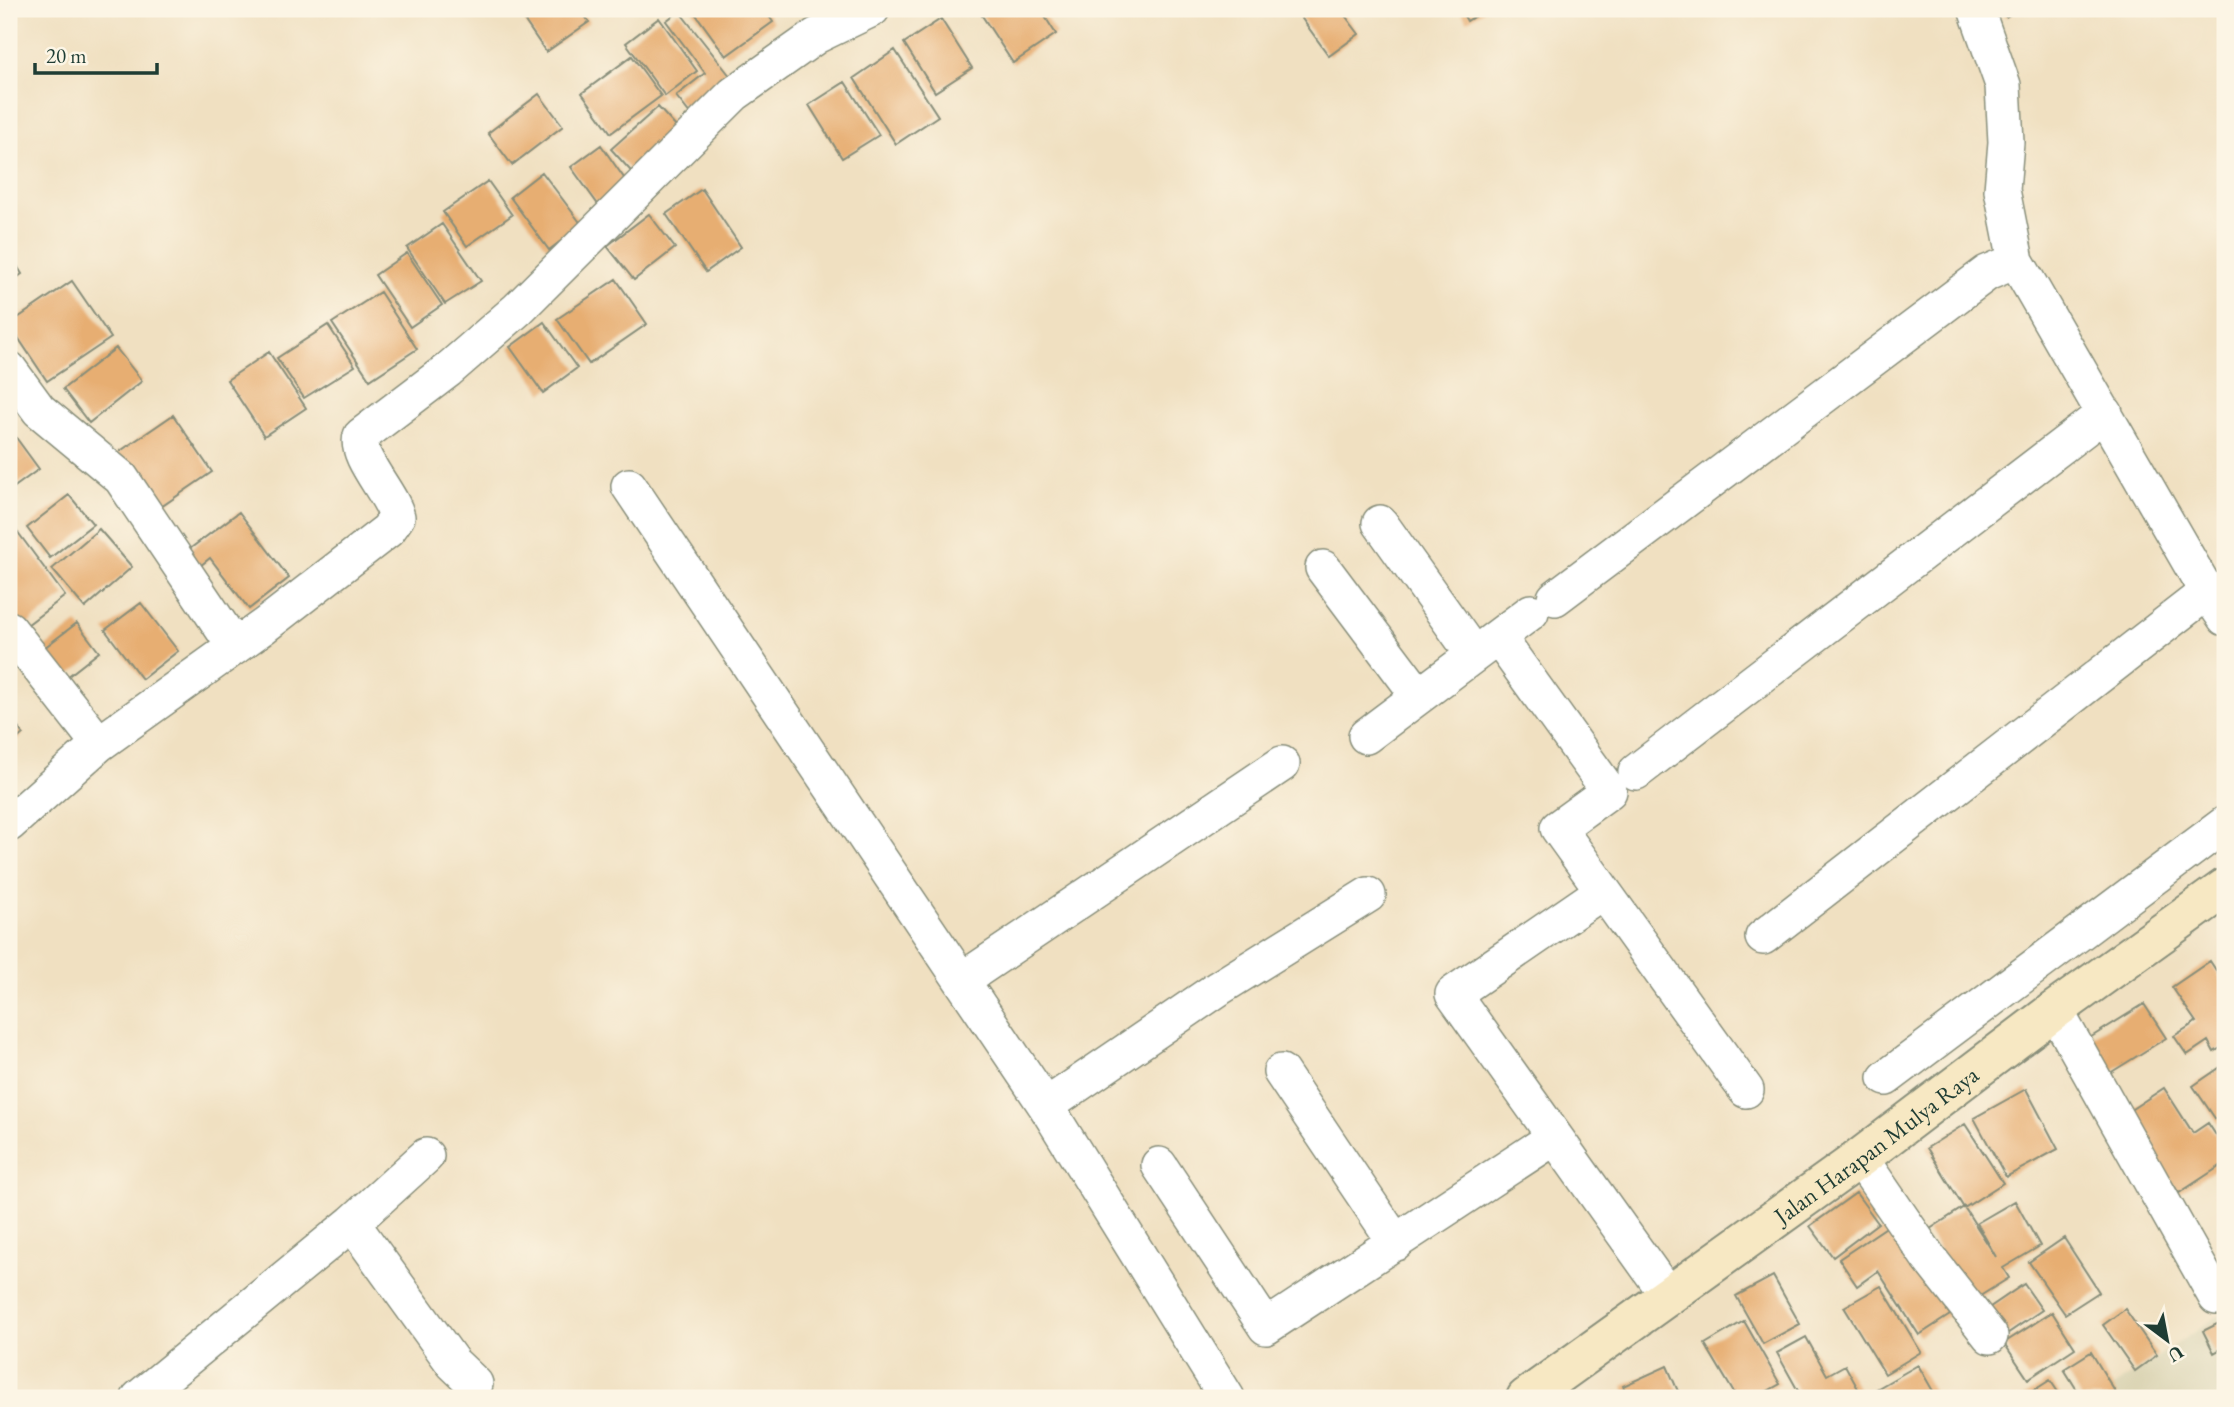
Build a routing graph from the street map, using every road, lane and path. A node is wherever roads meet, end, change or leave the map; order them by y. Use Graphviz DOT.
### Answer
graph roads {
  1 [pos="872,9"];
  2 [pos="1976,9"];
  3 [pos="2016,261"];
  4 [pos="9,369"];
  5 [pos="2105,413"];
  6 [pos="629,486"];
  7 [pos="1380,523"];
  8 [pos="1323,568"];
  9 [pos="2216,605"];
  10 [pos="9,629"];
  11 [pos="1486,646"];
  12 [pos="235,647"];
  13 [pos="1419,696"];
  14 [pos="1366,736"];
  15 [pos="99,744"];
  16 [pos="1282,764"];
  17 [pos="1636,772"];
  18 [pos="9,824"];
  19 [pos="2225,824"];
  20 [pos="2225,888"];
  21 [pos="1603,891"];
  22 [pos="1367,895"];
  23 [pos="1763,937"];
  24 [pos="962,981"];
  25 [pos="2055,1010"];
  26 [pos="1282,1072"];
  27 [pos="1886,1078"];
  28 [pos="1746,1090"];
  29 [pos="1046,1106"];
  30 [pos="1555,1137"];
  31 [pos="426,1156"];
  32 [pos="1860,1158"];
  33 [pos="1159,1166"];
  34 [pos="352,1223"];
  35 [pos="1396,1243"];
  36 [pos="1667,1294"];
  37 [pos="2216,1297"];
  38 [pos="1990,1336"];
  39 [pos="475,1384"];
  40 [pos="139,1398"];
  41 [pos="1227,1398"];
  42 [pos="1526,1398"];
  1 -- 12 [label="street"];
  2 -- 3 [label="street"];
  3 -- 5 [label="street"];
  3 -- 11 [label="street"];
  4 -- 12 [label="street"];
  5 -- 9 [label="street"];
  5 -- 17 [label="street"];
  6 -- 24 [label="street"];
  7 -- 11 [label="street"];
  8 -- 13 [label="street"];
  9 -- 23 [label="street"];
  10 -- 15 [label="street"];
  11 -- 13 [label="street"];
  11 -- 21 [label="street"];
  12 -- 15 [label="street"];
  13 -- 14 [label="street"];
  15 -- 18 [label="street"];
  16 -- 24 [label="street"];
  19 -- 27 [label="street"];
  20 -- 25 [label="street, Jalan Harapan Mulya Raya"];
  21 -- 28 [label="street"];
  21 -- 30 [label="street"];
  22 -- 29 [label="street"];
  24 -- 29 [label="street"];
  25 -- 32 [label="street, Jalan Harapan Mulya Raya"];
  25 -- 37 [label="street"];
  26 -- 35 [label="street"];
  29 -- 41 [label="street"];
  30 -- 35 [label="street"];
  30 -- 36 [label="street"];
  31 -- 34 [label="street"];
  32 -- 36 [label="street, Jalan Harapan Mulya Raya"];
  32 -- 38 [label="street"];
  33 -- 35 [label="street"];
  34 -- 39 [label="street"];
  34 -- 40 [label="street"];
  36 -- 42 [label="street, Jalan Harapan Mulya Raya"];
}
